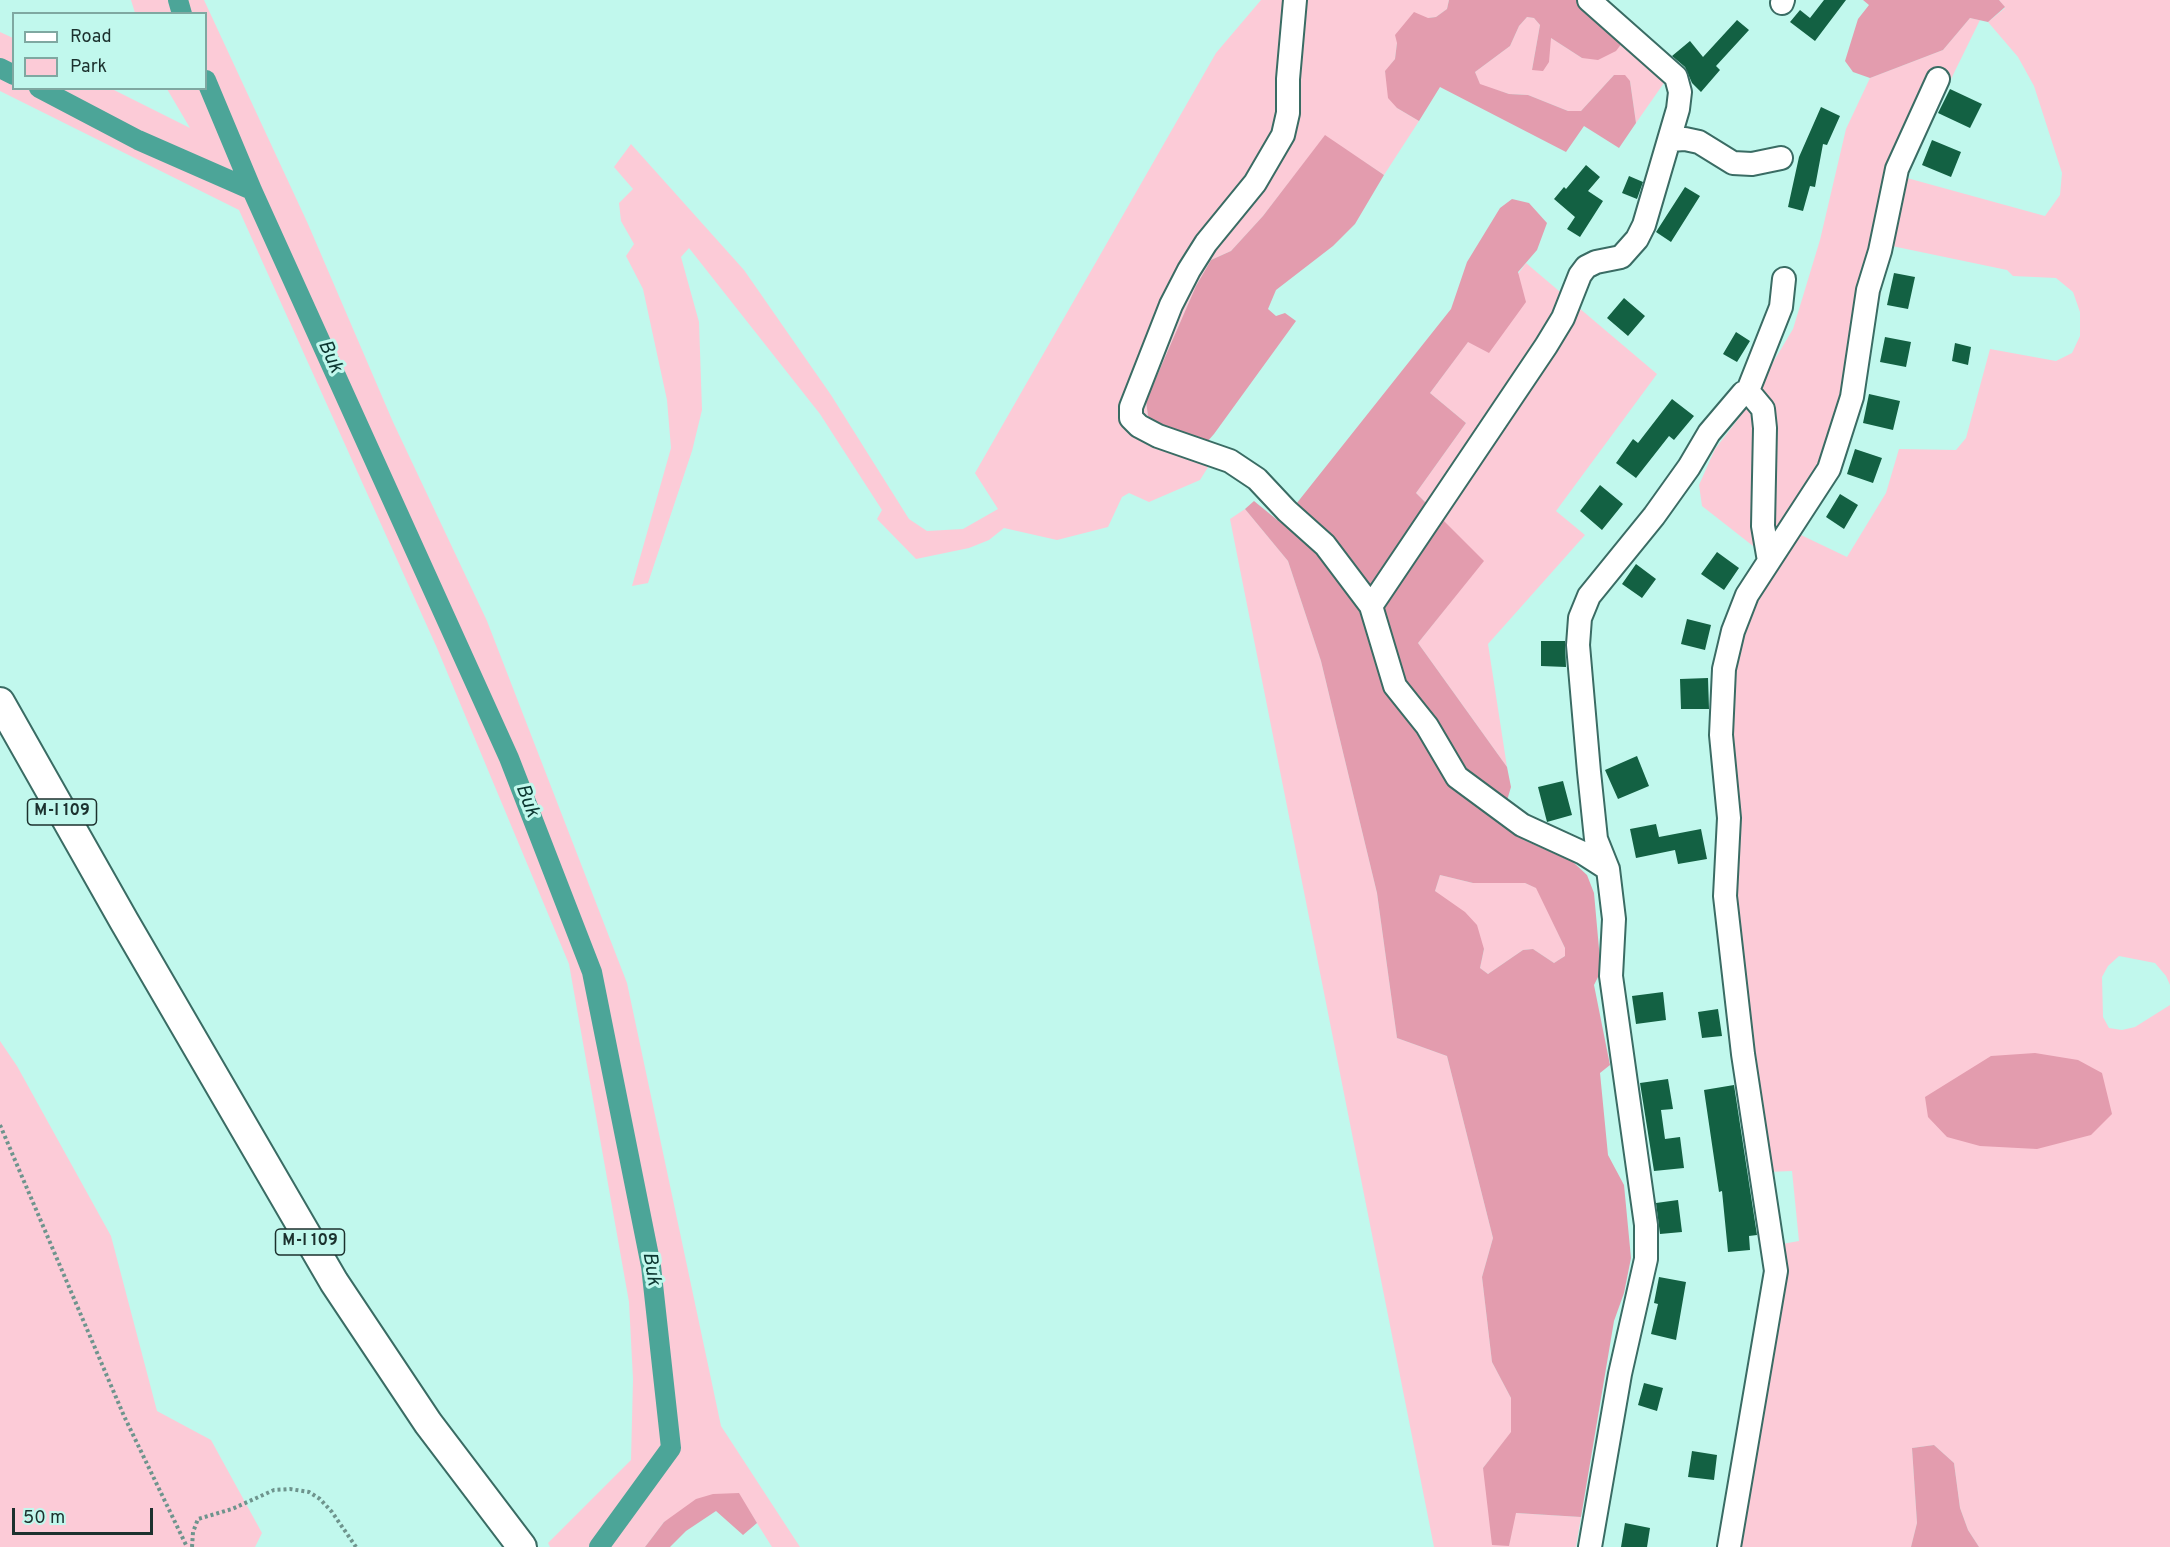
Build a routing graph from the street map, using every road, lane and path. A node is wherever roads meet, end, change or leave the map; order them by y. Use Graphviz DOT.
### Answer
graph roads {
  1 [pos="1295,0"];
  2 [pos="1589,0"];
  3 [pos="1938,79"];
  4 [pos="1670,140"];
  5 [pos="1781,158"];
  6 [pos="1784,279"];
  7 [pos="1747,393"];
  8 [pos="1768,561"];
  9 [pos="1371,606"];
  10 [pos="0,702"];
  11 [pos="1608,870"];
  12 [pos="0,1125"];
  13 [pos="187,1547"];
  14 [pos="192,1547"];
  15 [pos="356,1547"];
  16 [pos="522,1547"];
  17 [pos="1590,1547"];
  18 [pos="1729,1547"];
  1 -- 9 [label="street"];
  2 -- 4 [label="street"];
  3 -- 8 [label="street"];
  4 -- 5 [label="street"];
  4 -- 9 [label="street"];
  6 -- 7 [label="street"];
  7 -- 8 [label="street"];
  7 -- 11 [label="street"];
  8 -- 18 [label="street"];
  9 -- 11 [label="street"];
  10 -- 16 [label="main road, M-I 109"];
  11 -- 17 [label="street"];
  12 -- 13 [label="path"];
  14 -- 15 [label="path"];
}
